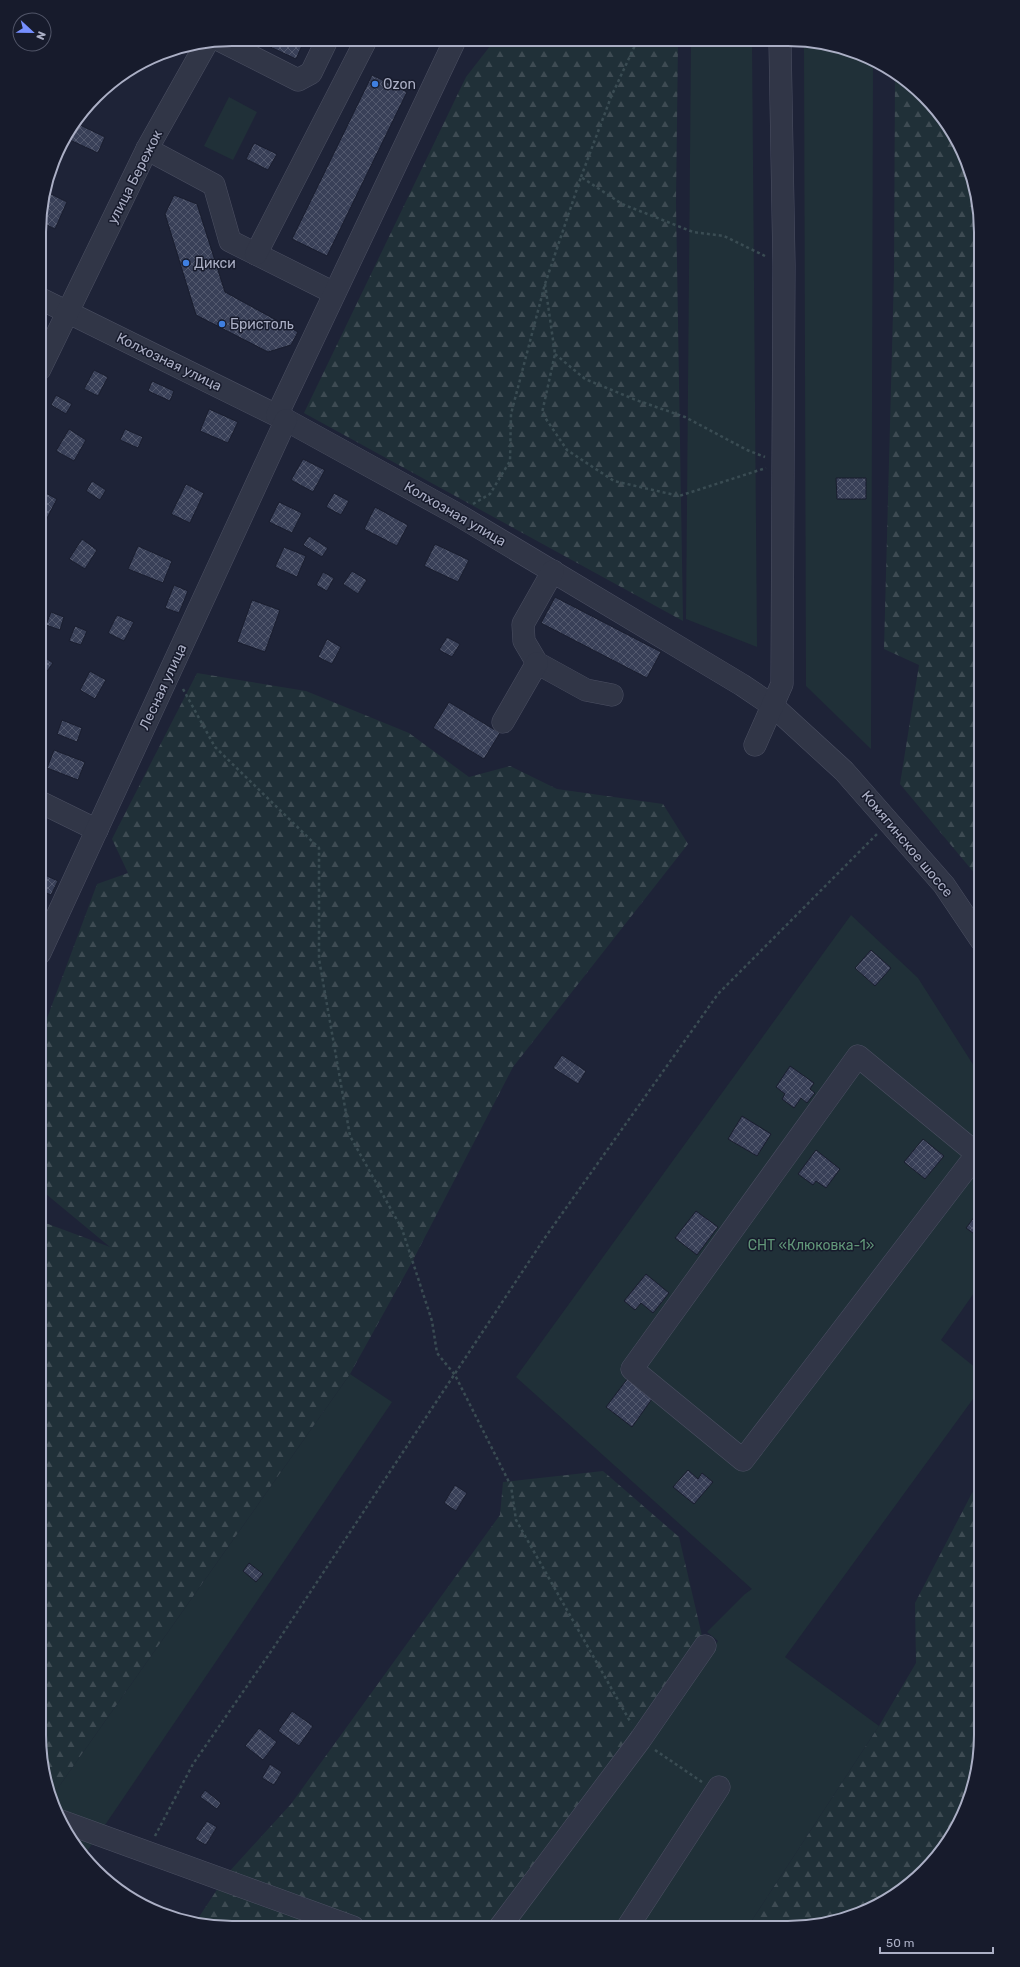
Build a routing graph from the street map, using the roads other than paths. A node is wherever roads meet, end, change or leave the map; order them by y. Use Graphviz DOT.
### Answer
graph roads {
  1 [pos="231,46"];
  2 [pos="324,46"];
  3 [pos="363,46"];
  4 [pos="452,46"];
  5 [pos="780,46"];
  6 [pos="203,49"];
  7 [pos="147,149"];
  8 [pos="256,254"];
  9 [pos="334,293"];
  10 [pos="46,302"];
  11 [pos="68,312"];
  12 [pos="46,357"];
  13 [pos="281,418"];
  14 [pos="553,571"];
  15 [pos="537,663"];
  16 [pos="612,695"];
  17 [pos="773,706"];
  18 [pos="503,722"];
  19 [pos="755,745"];
  20 [pos="844,770"];
  21 [pos="46,805"];
  22 [pos="97,830"];
  23 [pos="974,930"];
  24 [pos="46,940"];
  25 [pos="974,1149"];
  26 [pos="974,1160"];
  27 [pos="705,1646"];
  28 [pos="717,1789"];
  29 [pos="69,1824"];
  30 [pos="337,1921"];
  31 [pos="504,1921"];
  32 [pos="632,1921"];
  1 -- 2 [label="street"];
  3 -- 8 [label="street"];
  4 -- 9 [label="street, Лесная улица"];
  5 -- 17 [label="street"];
  6 -- 7 [label="street, улица Бережок"];
  7 -- 8 [label="street"];
  7 -- 11 [label="street, улица Бережок"];
  8 -- 9 [label="street"];
  9 -- 13 [label="street, Лесная улица"];
  10 -- 11 [label="street, Колхозная улица"];
  11 -- 12 [label="street, улица Бережок"];
  11 -- 13 [label="street, Колхозная улица"];
  13 -- 14 [label="street, Колхозная улица"];
  13 -- 22 [label="street, Лесная улица"];
  14 -- 15 [label="street"];
  14 -- 17 [label="street, Колхозная улица"];
  15 -- 16 [label="street"];
  15 -- 18 [label="street"];
  17 -- 19 [label="street"];
  17 -- 20 [label="street, Колхозная улица"];
  20 -- 23 [label="street, Комягинское шоссе"];
  21 -- 22 [label="street"];
  22 -- 24 [label="street, Лесная улица"];
  25 -- 26 [label="street"];
  27 -- 31 [label="street"];
  28 -- 32 [label="street"];
  29 -- 30 [label="street"];
}
